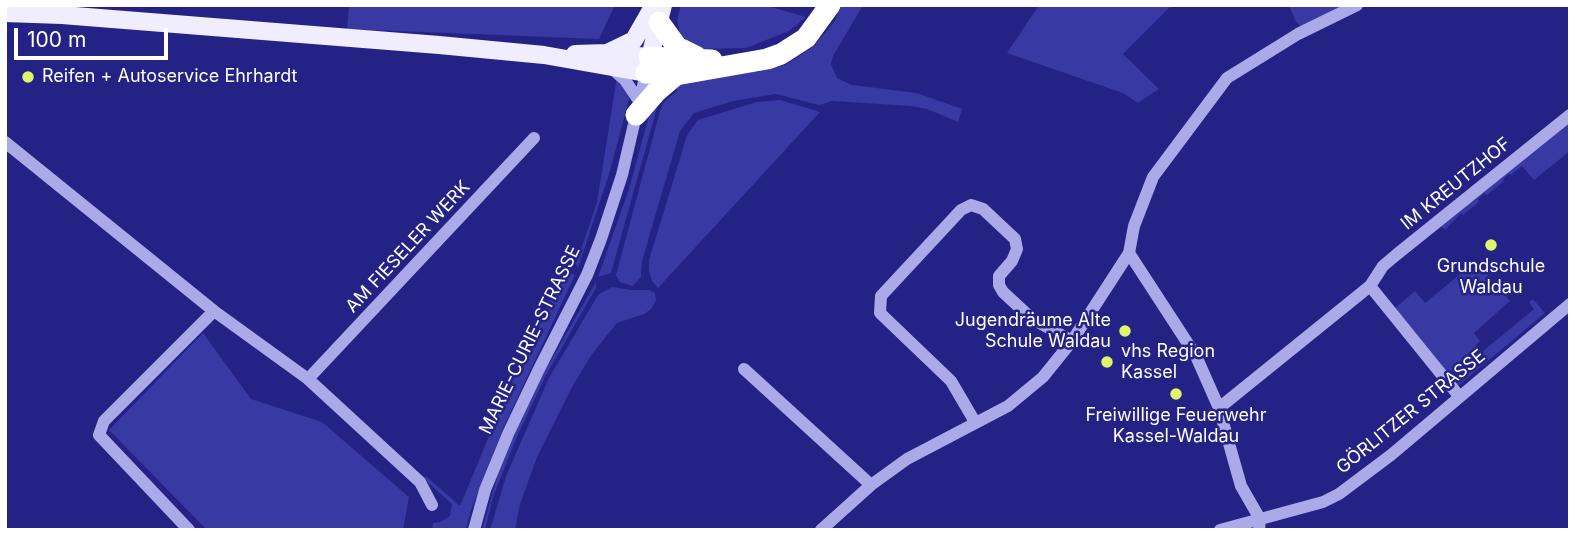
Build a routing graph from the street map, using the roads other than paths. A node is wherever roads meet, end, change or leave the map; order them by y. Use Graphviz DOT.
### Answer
graph roads {
  1 [pos="830,5"];
  2 [pos="1357,5"];
  3 [pos="658,11"];
  4 [pos="5,13"];
  5 [pos="702,59"];
  6 [pos="609,61"];
  7 [pos="742,64"];
  8 [pos="647,65"];
  9 [pos="676,75"];
  10 [pos="638,108"];
  11 [pos="1570,115"];
  12 [pos="534,138"];
  13 [pos="5,142"];
  14 [pos="1129,253"];
  15 [pos="1370,286"];
  16 [pos="1570,304"];
  17 [pos="214,311"];
  18 [pos="1072,341"];
  19 [pos="744,369"];
  20 [pos="308,379"];
  21 [pos="1459,396"];
  22 [pos="1219,408"];
  23 [pos="975,422"];
  24 [pos="871,485"];
  25 [pos="432,505"];
  26 [pos="1259,524"];
  27 [pos="189,530"];
  28 [pos="474,530"];
  29 [pos="821,530"];
  30 [pos="1220,530"];
  1 -- 7 [label="highway"];
  2 -- 14 [label="street"];
  3 -- 5 [label="highway"];
  3 -- 6 [label="main road"];
  3 -- 8 [label="main road, MARIE-CURIE-STRASSE"];
  4 -- 6 [label="main road"];
  5 -- 7 [label="highway"];
  5 -- 8 [label="highway"];
  6 -- 8 [label="main road"];
  6 -- 10 [label="street"];
  7 -- 9 [label="highway"];
  8 -- 9 [label="highway"];
  8 -- 10 [label="street, MARIE-CURIE-STRASSE"];
  9 -- 10 [label="highway"];
  10 -- 28 [label="street, MARIE-CURIE-STRASSE"];
  11 -- 15 [label="street, IM KREUTZHOF"];
  12 -- 20 [label="street, AM FIESELER WERK"];
  13 -- 17 [label="street"];
  14 -- 18 [label="street"];
  14 -- 22 [label="street"];
  15 -- 21 [label="street"];
  15 -- 22 [label="street, IM KREUTZHOF"];
  16 -- 21 [label="street, GÖRLITZER STRASSE"];
  17 -- 20 [label="street"];
  17 -- 27 [label="street"];
  18 -- 23 [label="street"];
  18 -- 23 [label="street"];
  19 -- 24 [label="street"];
  20 -- 25 [label="street"];
  21 -- 26 [label="street, GÖRLITZER STRASSE"];
  22 -- 26 [label="street"];
  23 -- 24 [label="street"];
  24 -- 29 [label="street"];
  26 -- 30 [label="street, GÖRLITZER STRASSE"];
}
